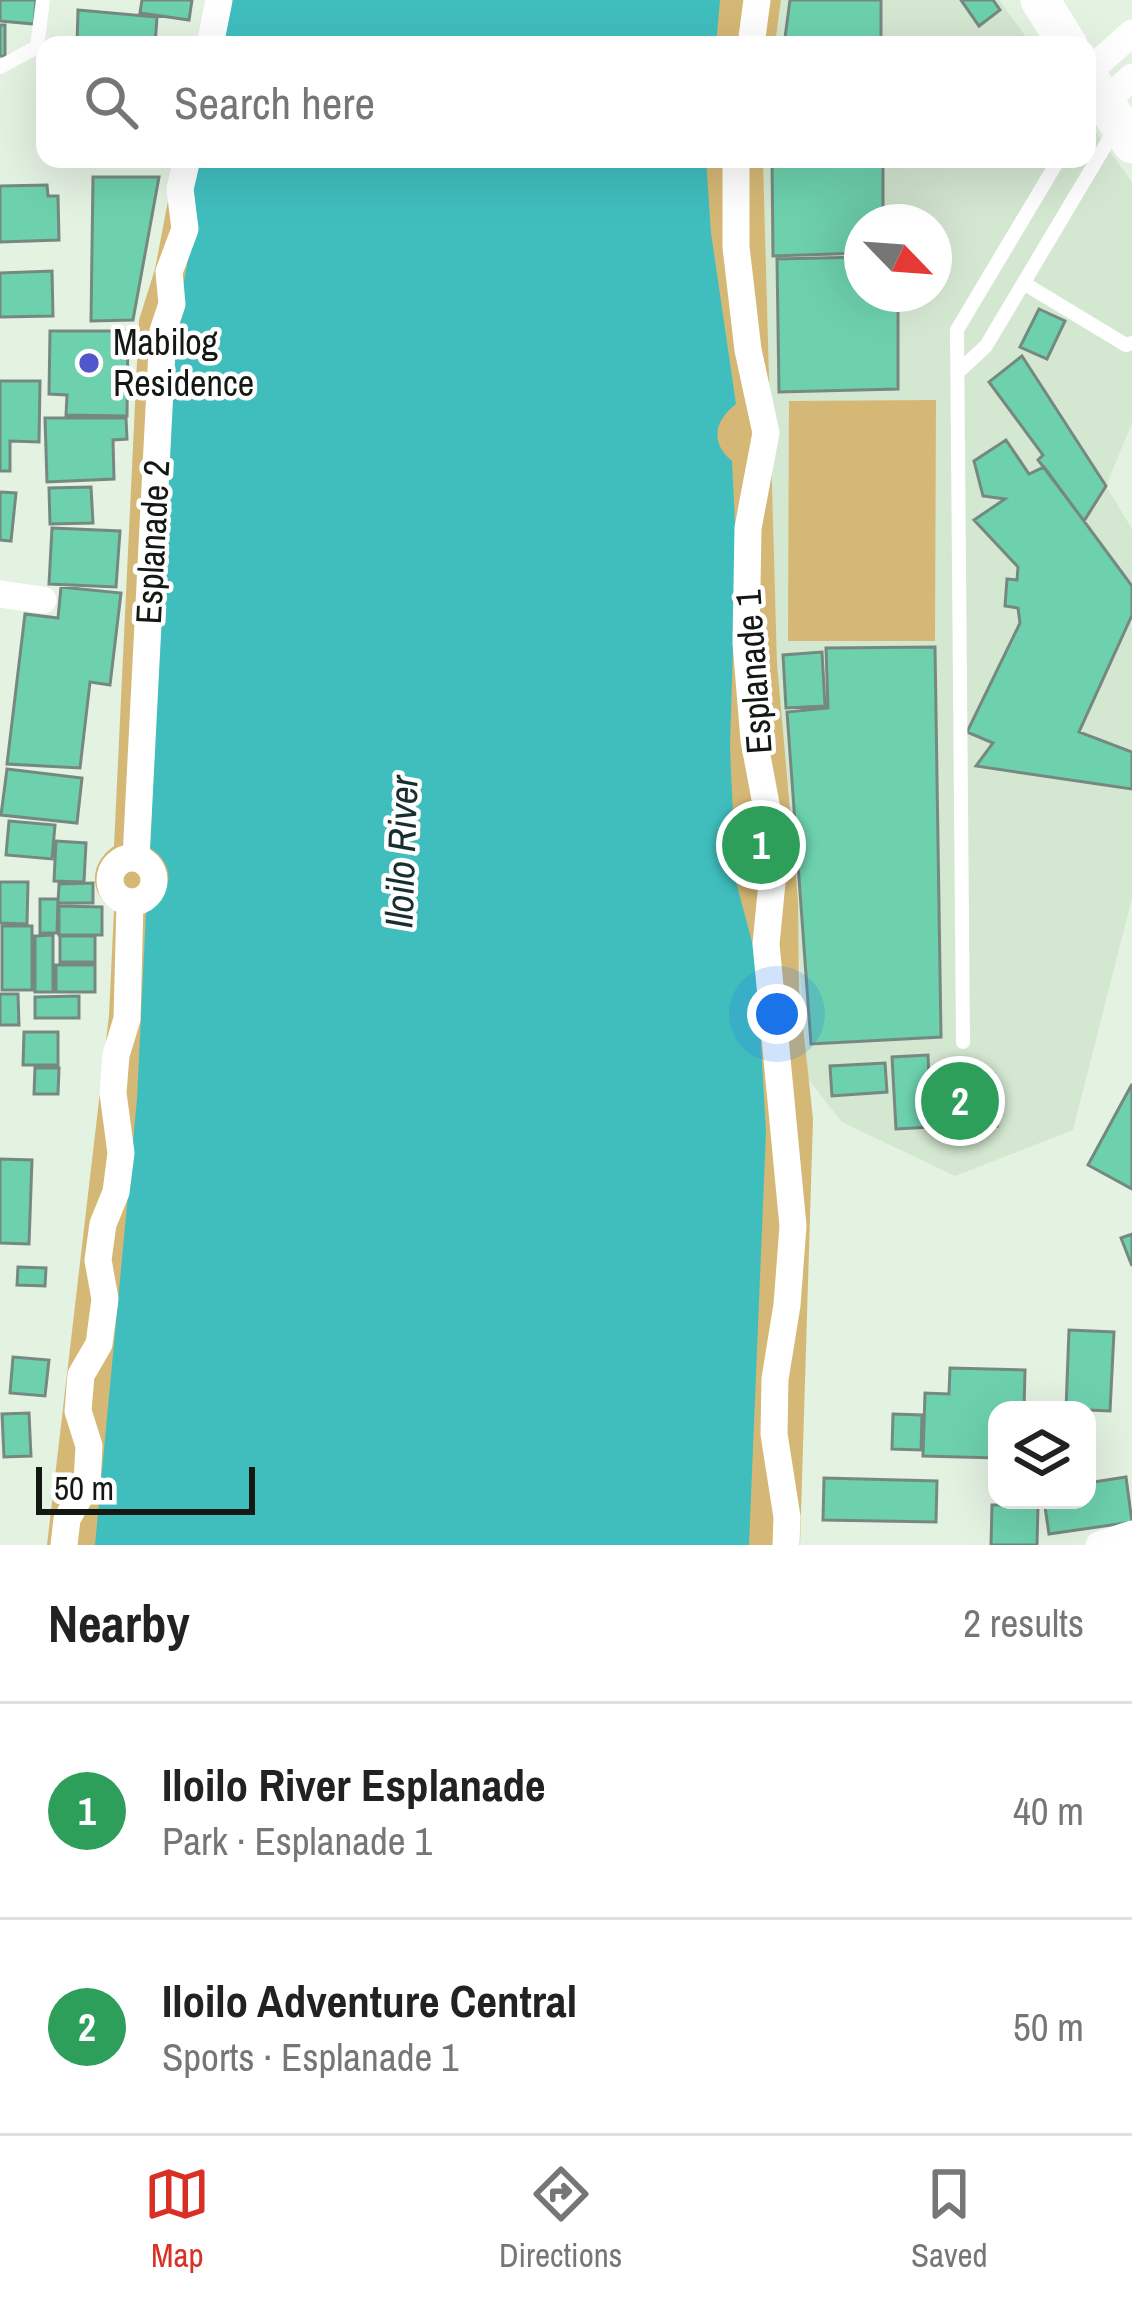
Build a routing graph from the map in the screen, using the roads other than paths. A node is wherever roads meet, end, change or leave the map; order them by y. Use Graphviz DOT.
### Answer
graph roads {
  1 [pos="43,0"];
  2 [pos="219,0"];
  3 [pos="757,0"];
  4 [pos="1040,0"];
  5 [pos="1132,33"];
  6 [pos="39,36"];
  7 [pos="212,36"];
  8 [pos="752,36"];
  9 [pos="1062,36"];
  10 [pos="36,48"];
  11 [pos="0,67"];
  12 [pos="1106,100"];
  13 [pos="185,168"];
  14 [pos="736,168"];
  15 [pos="1053,168"];
  16 [pos="1076,168"];
  17 [pos="1025,284"];
  18 [pos="1132,343"];
  19 [pos="958,372"];
  20 [pos="0,594"];
  21 [pos="44,600"];
  22 [pos="963,1042"];
  23 [pos="1132,1534"];
  24 [pos="64,1545"];
  25 [pos="787,1545"];
  26 [pos="1099,1545"];
  1 -- 6 [label="lane"];
  2 -- 7 [label="street"];
  3 -- 8 [label="street"];
  4 -- 9 [label="main road"];
  5 -- 12 [label="street"];
  10 -- 11 [label="lane"];
  13 -- 24 [label="street, Esplanade 2"];
  14 -- 25 [label="street, Esplanade 1"];
  15 -- 19 [label="lane"];
  16 -- 17 [label="lane"];
  17 -- 18 [label="lane"];
  17 -- 19 [label="lane"];
  19 -- 22 [label="lane"];
  20 -- 21 [label="street"];
  23 -- 26 [label="street"];
}
